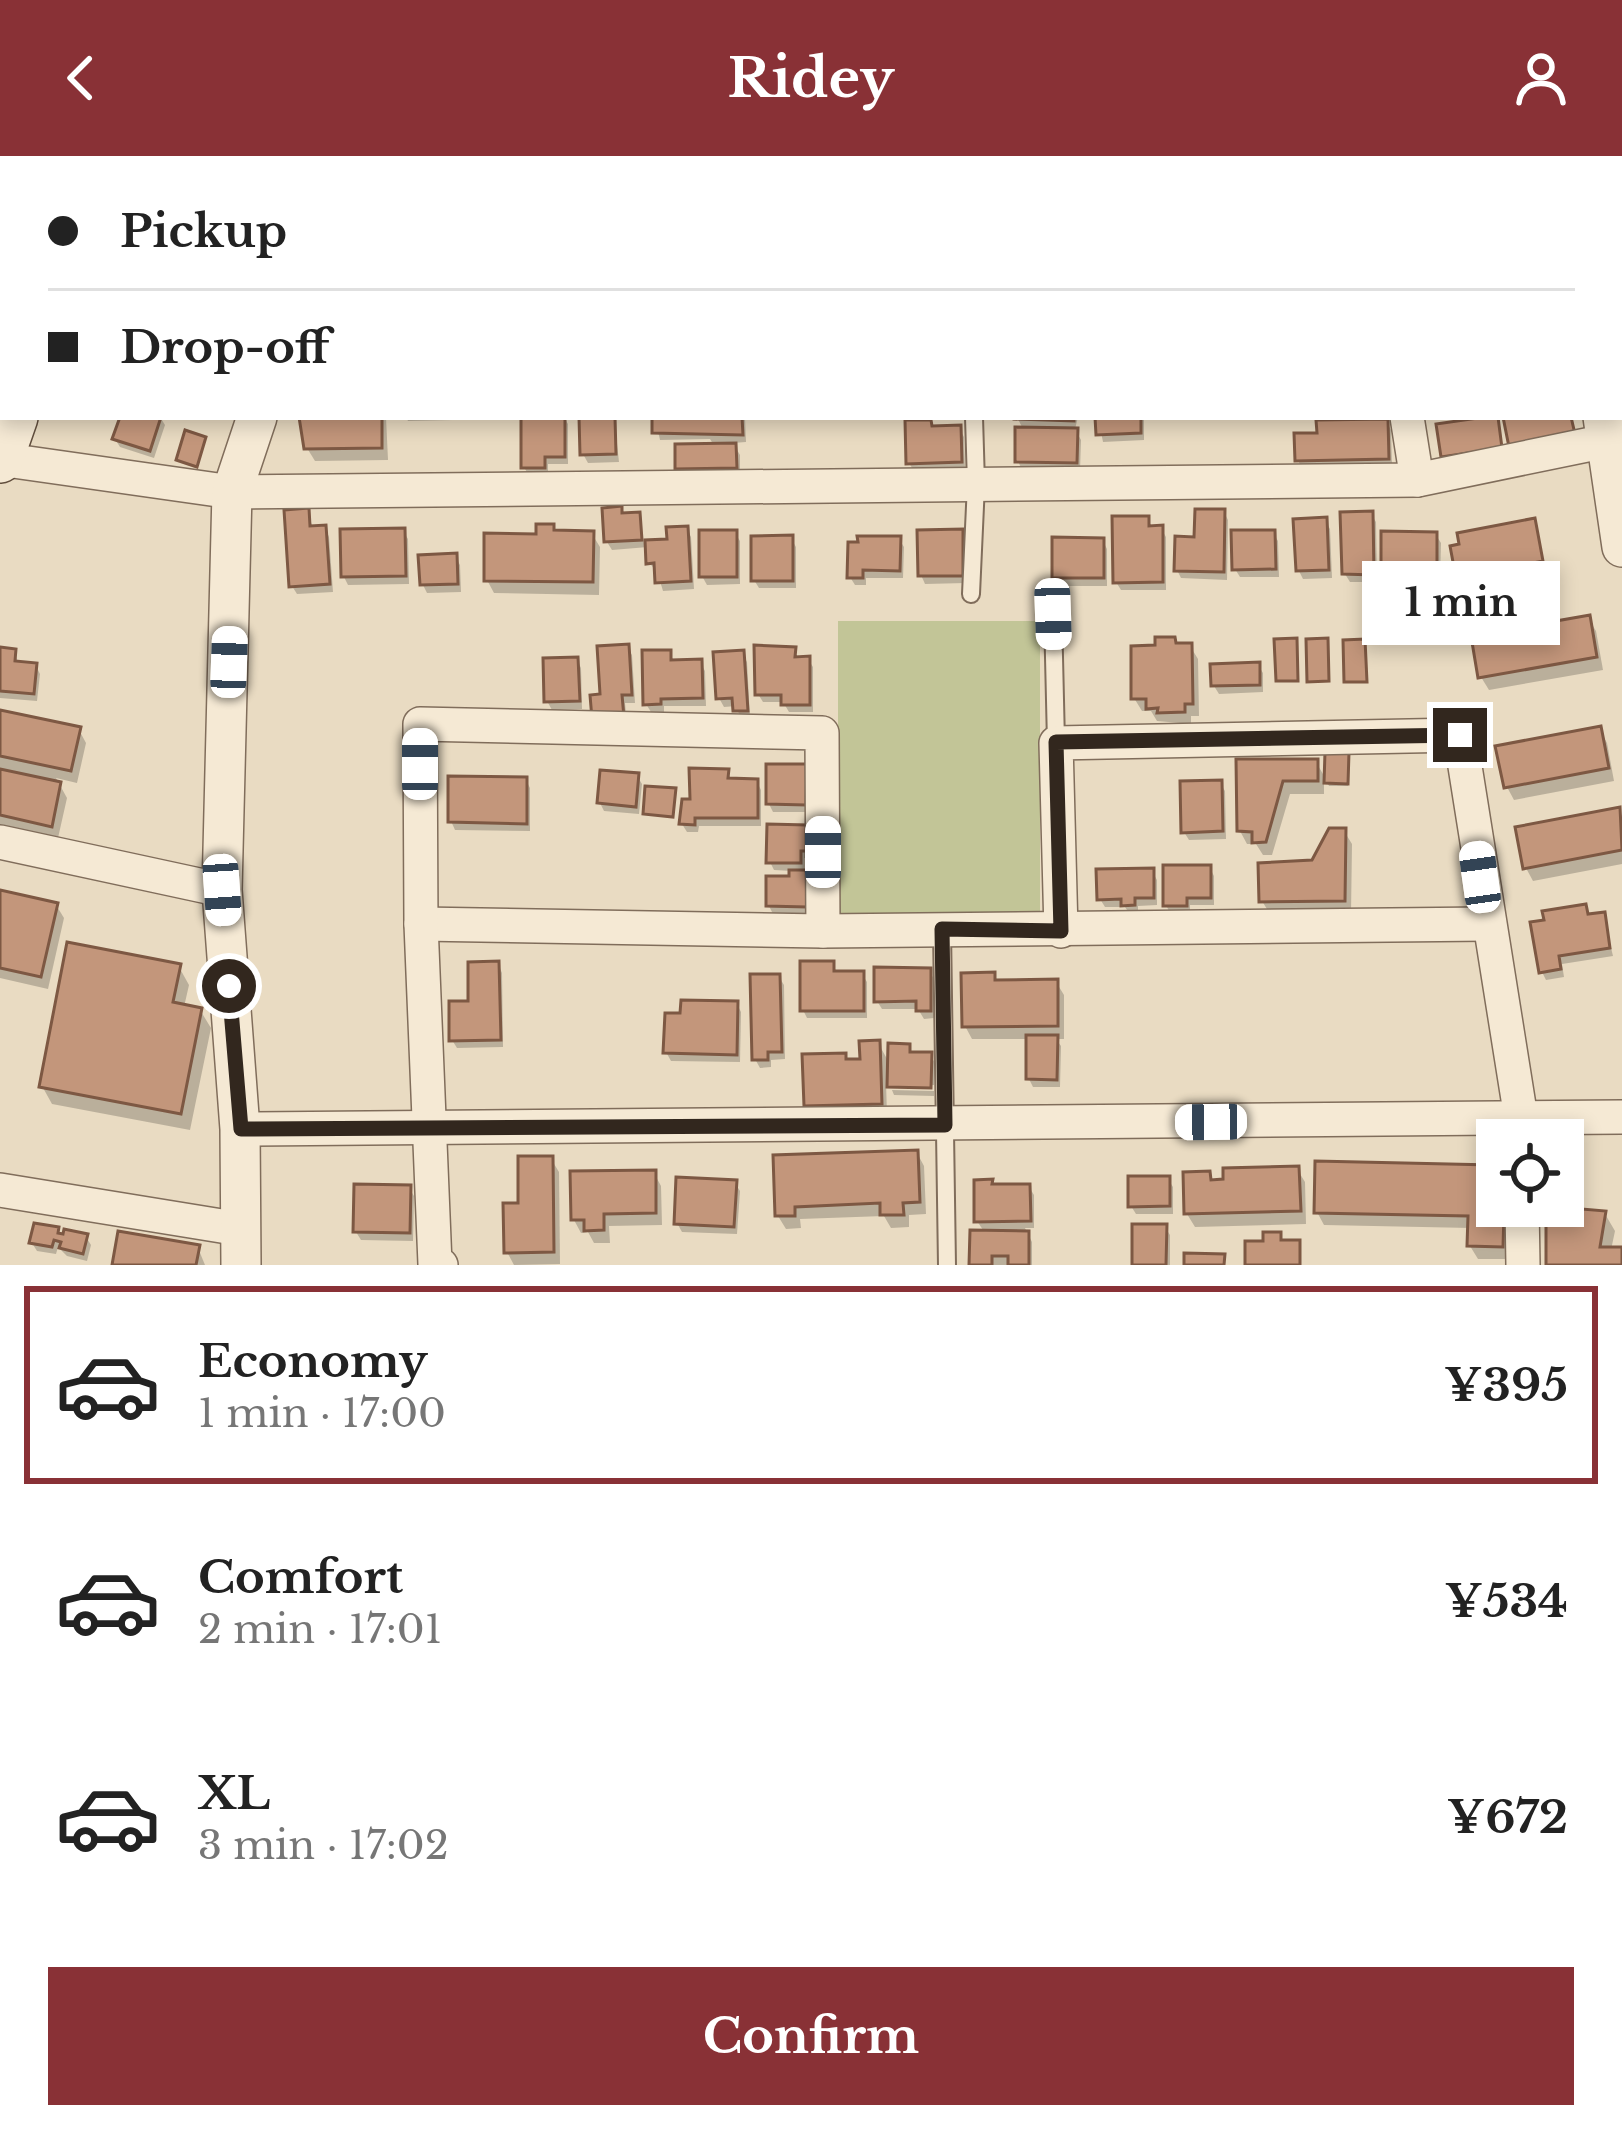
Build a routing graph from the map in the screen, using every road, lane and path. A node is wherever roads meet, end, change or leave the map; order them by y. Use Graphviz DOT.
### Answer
graph roads {
  1 [pos="14,420"];
  2 [pos="256,420"];
  3 [pos="974,420"];
  4 [pos="1408,420"];
  5 [pos="1605,429"];
  6 [pos="0,460"];
  7 [pos="1418,480"];
  8 [pos="976,484"];
  9 [pos="232,492"];
  10 [pos="1622,547"];
  11 [pos="971,594"];
  12 [pos="1053,614"];
  13 [pos="1056,742"];
  14 [pos="0,842"];
  15 [pos="222,890"];
  16 [pos="421,924"];
  17 [pos="1487,924"];
  18 [pos="942,929"];
  19 [pos="823,931"];
  20 [pos="1061,931"];
  21 [pos="1622,1117"];
  22 [pos="1519,1119"];
  23 [pos="1584,1122"];
  24 [pos="945,1125"];
  25 [pos="241,1129"];
  26 [pos="431,1129"];
  27 [pos="1476,1129"];
  28 [pos="0,1190"];
  29 [pos="1522,1227"];
  30 [pos="240,1247"];
  31 [pos="441,1265"];
  32 [pos="947,1265"];
  33 [pos="1522,1265"];
  1 -- 6 [label="main road"];
  2 -- 9 [label="street"];
  3 -- 8 [label="lane"];
  4 -- 7 [label="street"];
  5 -- 7 [label="street"];
  5 -- 10 [label="street"];
  6 -- 9 [label="street"];
  7 -- 8 [label="street"];
  8 -- 9 [label="street"];
  8 -- 11 [label="lane"];
  9 -- 15 [label="street"];
  12 -- 13 [label="lane"];
  13 -- 17 [label="street"];
  13 -- 20 [label="street"];
  14 -- 15 [label="street"];
  15 -- 25 [label="street"];
  16 -- 19 [label="street"];
  16 -- 19 [label="street"];
  16 -- 26 [label="street"];
  17 -- 20 [label="street"];
  17 -- 22 [label="street"];
  18 -- 19 [label="street"];
  18 -- 20 [label="street"];
  18 -- 24 [label="lane"];
  21 -- 23 [label="street"];
  24 -- 26 [label="street"];
  24 -- 27 [label="street"];
  24 -- 32 [label="lane"];
  25 -- 26 [label="street"];
  25 -- 30 [label="street"];
  26 -- 31 [label="street"];
  28 -- 30 [label="street"];
  29 -- 33 [label="street"];
}
